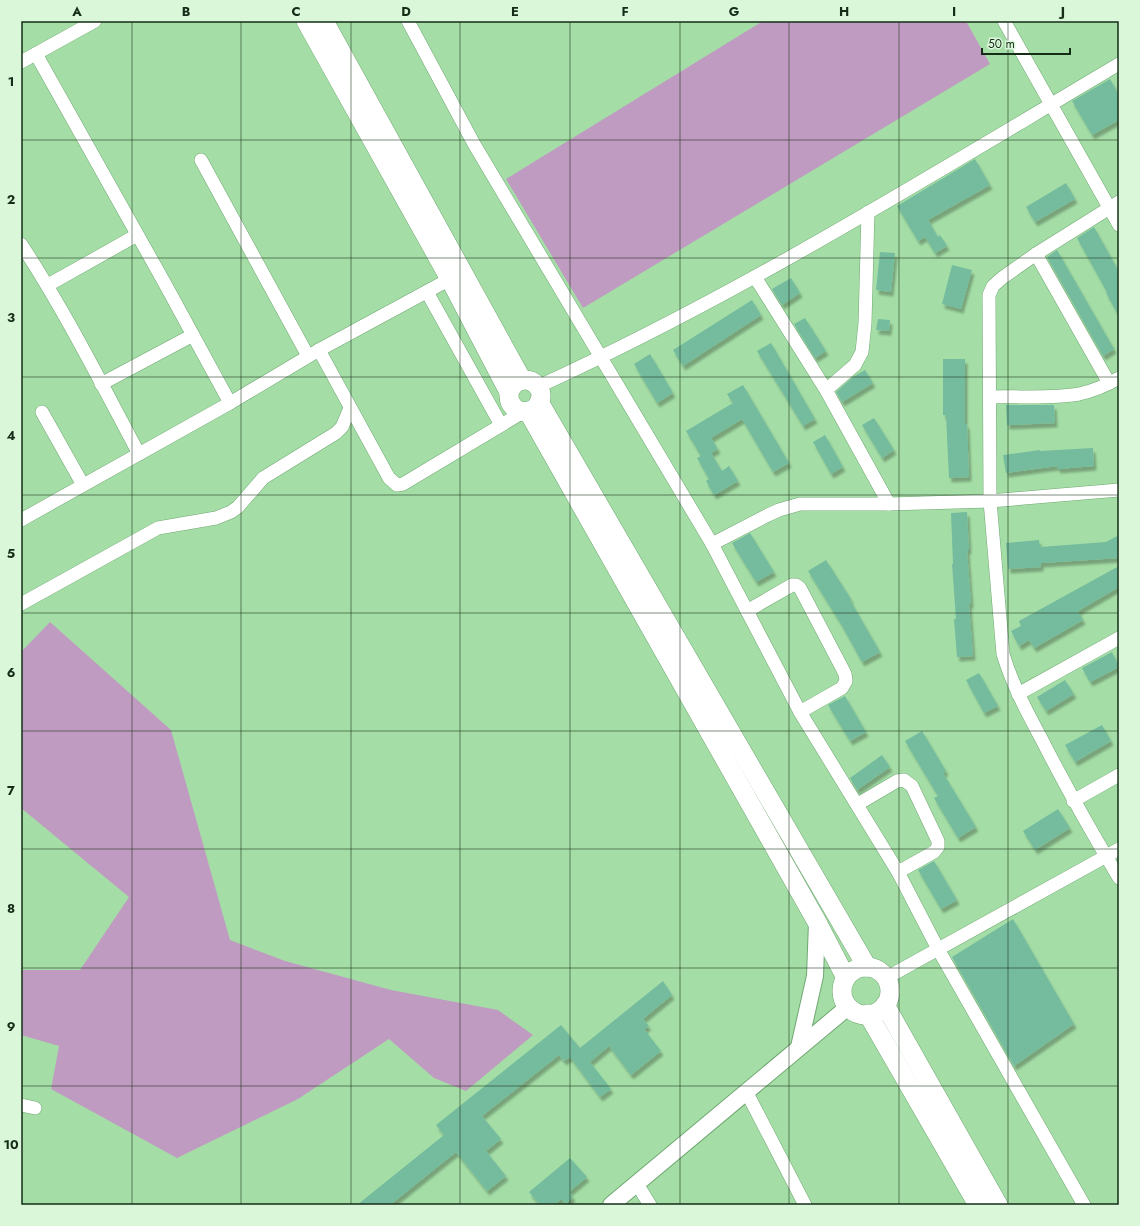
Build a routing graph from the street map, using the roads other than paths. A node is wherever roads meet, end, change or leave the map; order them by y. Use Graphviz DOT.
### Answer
graph roads {
  1 [pos="95,21"];
  2 [pos="408,21"];
  3 [pos="1004,21"];
  4 [pos="313,22"];
  5 [pos="36,54"];
  6 [pos="21,62"];
  7 [pos="1119,64"];
  8 [pos="1051,105"];
  9 [pos="201,160"];
  10 [pos="1114,205"];
  11 [pos="868,212"];
  12 [pos="1119,225"];
  13 [pos="137,235"];
  14 [pos="21,244"];
  15 [pos="1036,254"];
  16 [pos="755,276"];
  17 [pos="450,279"];
  18 [pos="48,285"];
  19 [pos="427,292"];
  20 [pos="193,335"];
  21 [pos="313,353"];
  22 [pos="602,358"];
  23 [pos="1114,381"];
  24 [pos="101,384"];
  25 [pos="826,390"];
  26 [pos="527,397"];
  27 [pos="990,397"];
  28 [pos="230,403"];
  29 [pos="350,408"];
  30 [pos="42,412"];
  31 [pos="501,425"];
  32 [pos="139,454"];
  33 [pos="83,485"];
  34 [pos="1119,490"];
  35 [pos="990,502"];
  36 [pos="889,504"];
  37 [pos="21,520"];
  38 [pos="712,544"];
  39 [pos="21,604"];
  40 [pos="747,611"];
  41 [pos="1119,638"];
  42 [pos="1018,694"];
  43 [pos="800,712"];
  44 [pos="1119,775"];
  45 [pos="1073,801"];
  46 [pos="858,804"];
  47 [pos="1119,849"];
  48 [pos="1106,856"];
  49 [pos="898,872"];
  50 [pos="1119,878"];
  51 [pos="817,922"];
  52 [pos="938,949"];
  53 [pos="867,967"];
  54 [pos="846,978"];
  55 [pos="886,978"];
  56 [pos="885,1005"];
  57 [pos="848,1007"];
  58 [pos="868,1014"];
  59 [pos="799,1047"];
  60 [pos="746,1091"];
  61 [pos="21,1105"];
  62 [pos="35,1108"];
  63 [pos="637,1184"];
  64 [pos="802,1204"];
  65 [pos="611,1205"];
  66 [pos="650,1205"];
  67 [pos="978,1205"];
  68 [pos="998,1205"];
  69 [pos="1084,1205"];
  1 -- 5 [label="street"];
  2 -- 22 [label="street"];
  3 -- 8 [label="street"];
  4 -- 17 [label="main road"];
  4 -- 26 [label="main road"];
  5 -- 6 [label="street"];
  5 -- 13 [label="street"];
  7 -- 8 [label="street"];
  8 -- 10 [label="street"];
  8 -- 11 [label="street"];
  9 -- 21 [label="street"];
  10 -- 12 [label="street"];
  10 -- 15 [label="street"];
  11 -- 16 [label="street"];
  11 -- 25 [label="street"];
  13 -- 18 [label="street"];
  13 -- 20 [label="street"];
  14 -- 18 [label="street"];
  15 -- 23 [label="street"];
  15 -- 27 [label="street"];
  16 -- 22 [label="street"];
  16 -- 25 [label="street"];
  17 -- 19 [label="street"];
  17 -- 26 [label="main road"];
  18 -- 24 [label="street"];
  19 -- 21 [label="street"];
  19 -- 31 [label="street"];
  20 -- 24 [label="street"];
  20 -- 28 [label="street"];
  21 -- 28 [label="street"];
  21 -- 29 [label="street"];
  22 -- 26 [label="street"];
  22 -- 38 [label="street"];
  23 -- 27 [label="street"];
  24 -- 32 [label="street"];
  25 -- 36 [label="street"];
  26 -- 31 [label="street"];
  26 -- 51 [label="main road"];
  26 -- 53 [label="main road"];
  27 -- 35 [label="street"];
  28 -- 32 [label="street"];
  29 -- 31 [label="street"];
  29 -- 39 [label="street"];
  30 -- 33 [label="street"];
  32 -- 33 [label="street"];
  33 -- 37 [label="street"];
  34 -- 35 [label="street"];
  35 -- 36 [label="street"];
  35 -- 42 [label="street"];
  36 -- 38 [label="street"];
  38 -- 40 [label="street"];
  40 -- 43 [label="street"];
  40 -- 43 [label="street"];
  41 -- 42 [label="street"];
  42 -- 45 [label="street"];
  43 -- 46 [label="street"];
  44 -- 45 [label="street"];
  45 -- 48 [label="street"];
  46 -- 49 [label="street"];
  46 -- 49 [label="street"];
  47 -- 48 [label="street"];
  48 -- 50 [label="street"];
  48 -- 52 [label="street"];
  49 -- 52 [label="street"];
  51 -- 54 [label="main road"];
  51 -- 59 [label="street"];
  52 -- 55 [label="street"];
  52 -- 69 [label="street"];
  53 -- 54 [label="main road"];
  53 -- 55 [label="main road"];
  54 -- 57 [label="main road"];
  55 -- 56 [label="main road"];
  56 -- 58 [label="main road"];
  56 -- 68 [label="main road"];
  57 -- 58 [label="main road"];
  57 -- 59 [label="street"];
  58 -- 67 [label="main road"];
  59 -- 60 [label="street"];
  60 -- 63 [label="street"];
  60 -- 64 [label="street"];
  61 -- 62 [label="street"];
  63 -- 65 [label="street"];
  63 -- 66 [label="street"];
}
